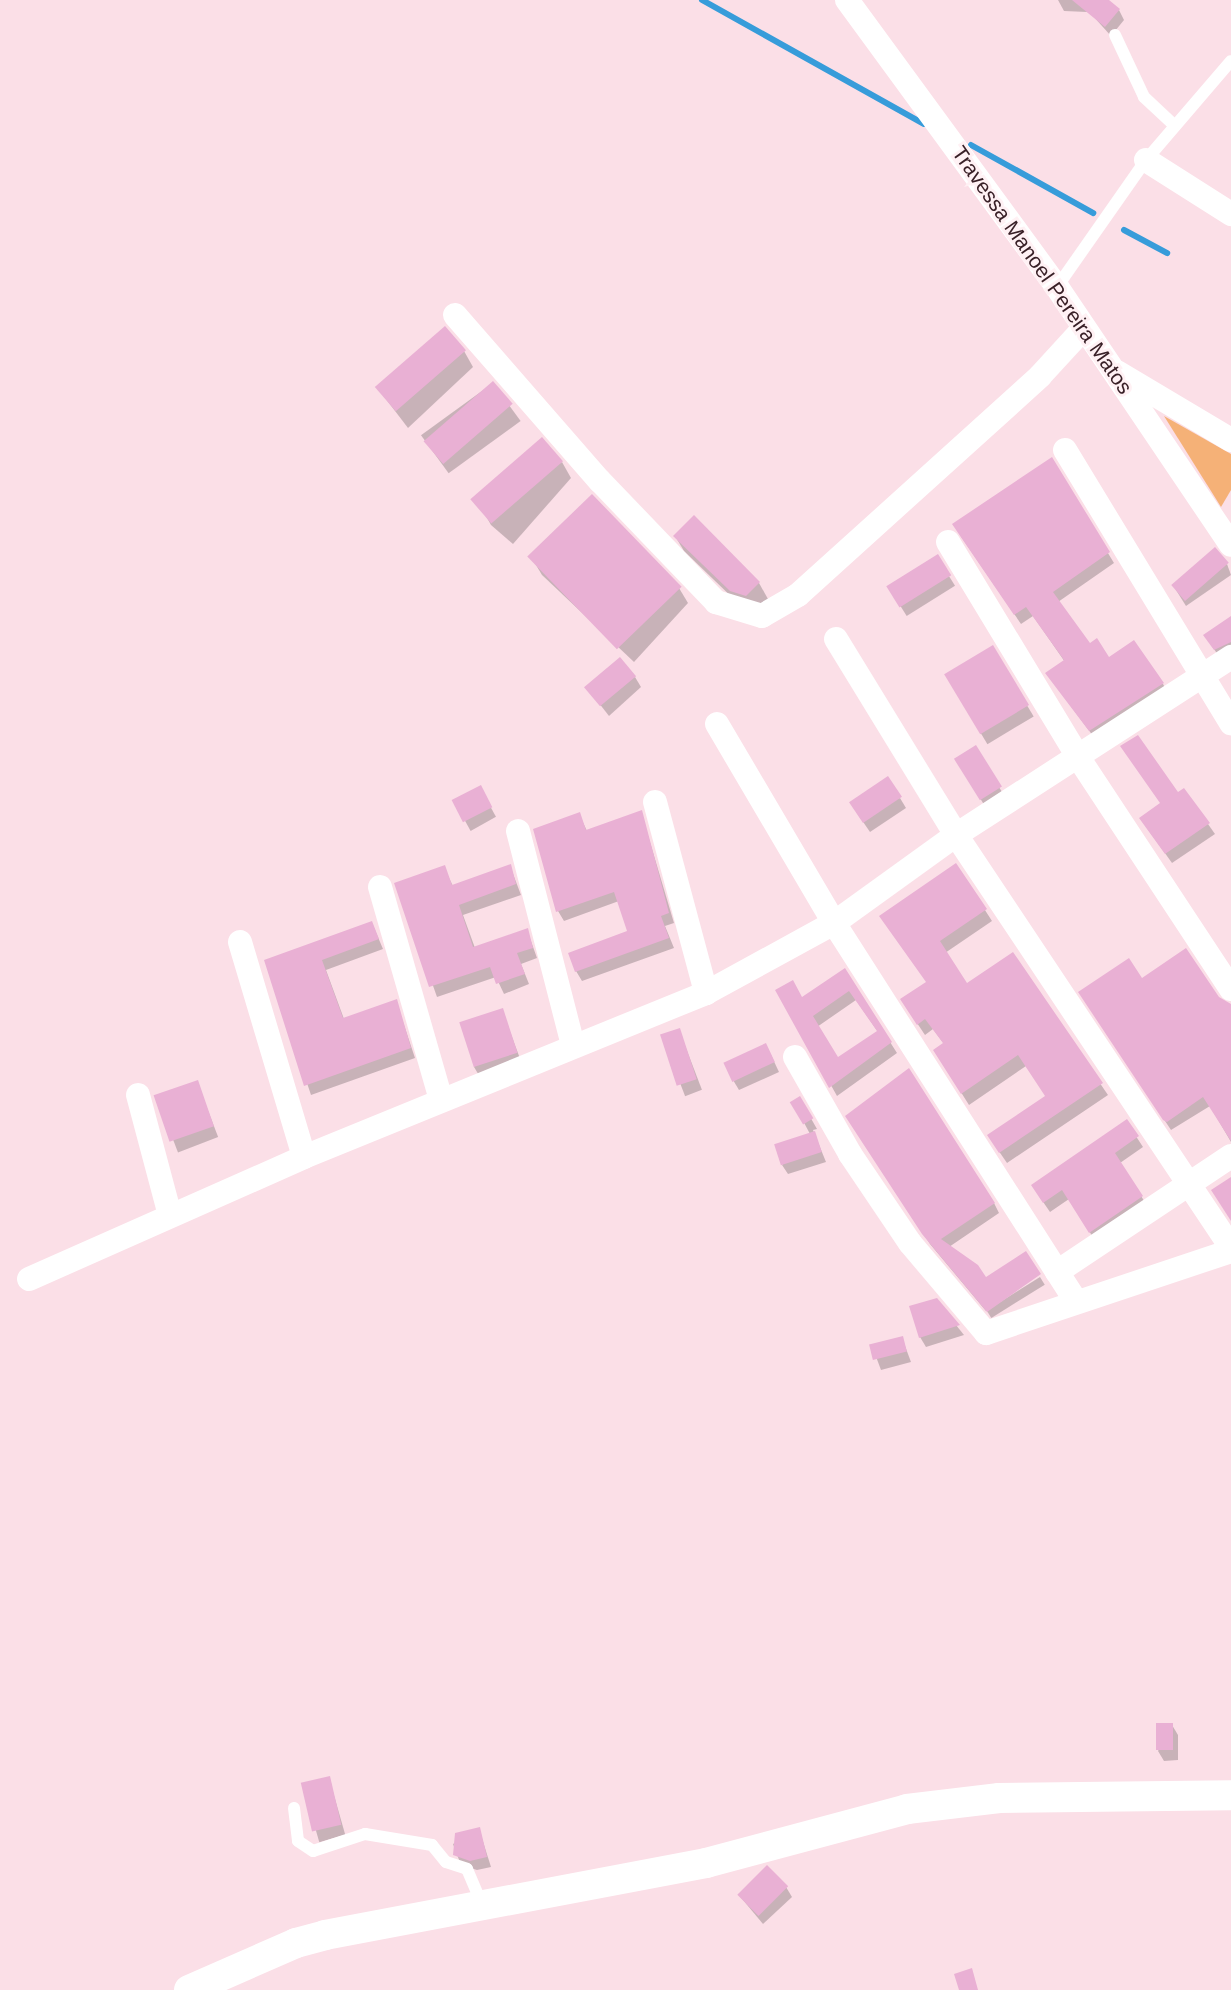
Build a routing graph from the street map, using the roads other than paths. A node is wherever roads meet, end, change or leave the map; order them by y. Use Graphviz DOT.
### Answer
graph roads {
  1 [pos="847,0"];
  2 [pos="1115,35"];
  3 [pos="1231,61"];
  4 [pos="1175,126"];
  5 [pos="1146,160"];
  6 [pos="1231,214"];
  7 [pos="1057,287"];
  8 [pos="455,315"];
  9 [pos="1084,328"];
  10 [pos="1111,369"];
  11 [pos="1231,440"];
  12 [pos="1065,450"];
  13 [pos="1228,531"];
  14 [pos="947,542"];
  15 [pos="836,639"];
  16 [pos="1231,657"];
  17 [pos="1201,676"];
  18 [pos="1231,723"];
  19 [pos="717,724"];
  20 [pos="1078,757"];
  21 [pos="655,802"];
  22 [pos="518,831"];
  23 [pos="956,835"];
  24 [pos="380,887"];
  25 [pos="834,923"];
  26 [pos="240,942"];
  27 [pos="1231,989"];
  28 [pos="706,993"];
  29 [pos="573,1045"];
  30 [pos="795,1057"];
  31 [pos="138,1095"];
  32 [pos="442,1100"];
  33 [pos="1231,1156"];
  34 [pos="304,1157"];
  35 [pos="1189,1186"];
  36 [pos="170,1215"];
  37 [pos="1231,1250"];
  38 [pos="1058,1272"];
  39 [pos="29,1279"];
  40 [pos="1075,1300"];
  41 [pos="1231,1794"];
  42 [pos="294,1808"];
  43 [pos="483,1908"];
  44 [pos="189,1990"];
  1 -- 7 [label="street, Travessa Manoel Pereira Matos"];
  2 -- 4 [label="lane"];
  3 -- 4 [label="lane"];
  4 -- 5 [label="lane"];
  5 -- 6 [label="street"];
  5 -- 7 [label="lane"];
  7 -- 9 [label="street, Travessa Manoel Pereira Matos"];
  8 -- 9 [label="street"];
  9 -- 10 [label="street, Travessa Manoel Pereira Matos"];
  10 -- 11 [label="street"];
  10 -- 13 [label="street, Travessa Manoel Pereira Matos"];
  12 -- 17 [label="street"];
  14 -- 20 [label="street"];
  15 -- 23 [label="street"];
  16 -- 17 [label="street"];
  17 -- 18 [label="street"];
  17 -- 20 [label="street"];
  19 -- 25 [label="street"];
  20 -- 23 [label="street"];
  20 -- 27 [label="street"];
  21 -- 28 [label="street"];
  22 -- 29 [label="street"];
  23 -- 25 [label="street"];
  23 -- 35 [label="street"];
  24 -- 32 [label="street"];
  25 -- 28 [label="street"];
  25 -- 38 [label="street"];
  26 -- 34 [label="street"];
  28 -- 29 [label="street"];
  29 -- 32 [label="street"];
  30 -- 40 [label="street"];
  31 -- 36 [label="street"];
  32 -- 34 [label="street"];
  33 -- 35 [label="street"];
  34 -- 36 [label="street"];
  35 -- 37 [label="street"];
  35 -- 38 [label="street"];
  36 -- 39 [label="street"];
  37 -- 40 [label="street"];
  38 -- 40 [label="street"];
  41 -- 43 [label="street"];
  42 -- 43 [label="lane"];
  43 -- 44 [label="street"];
}
